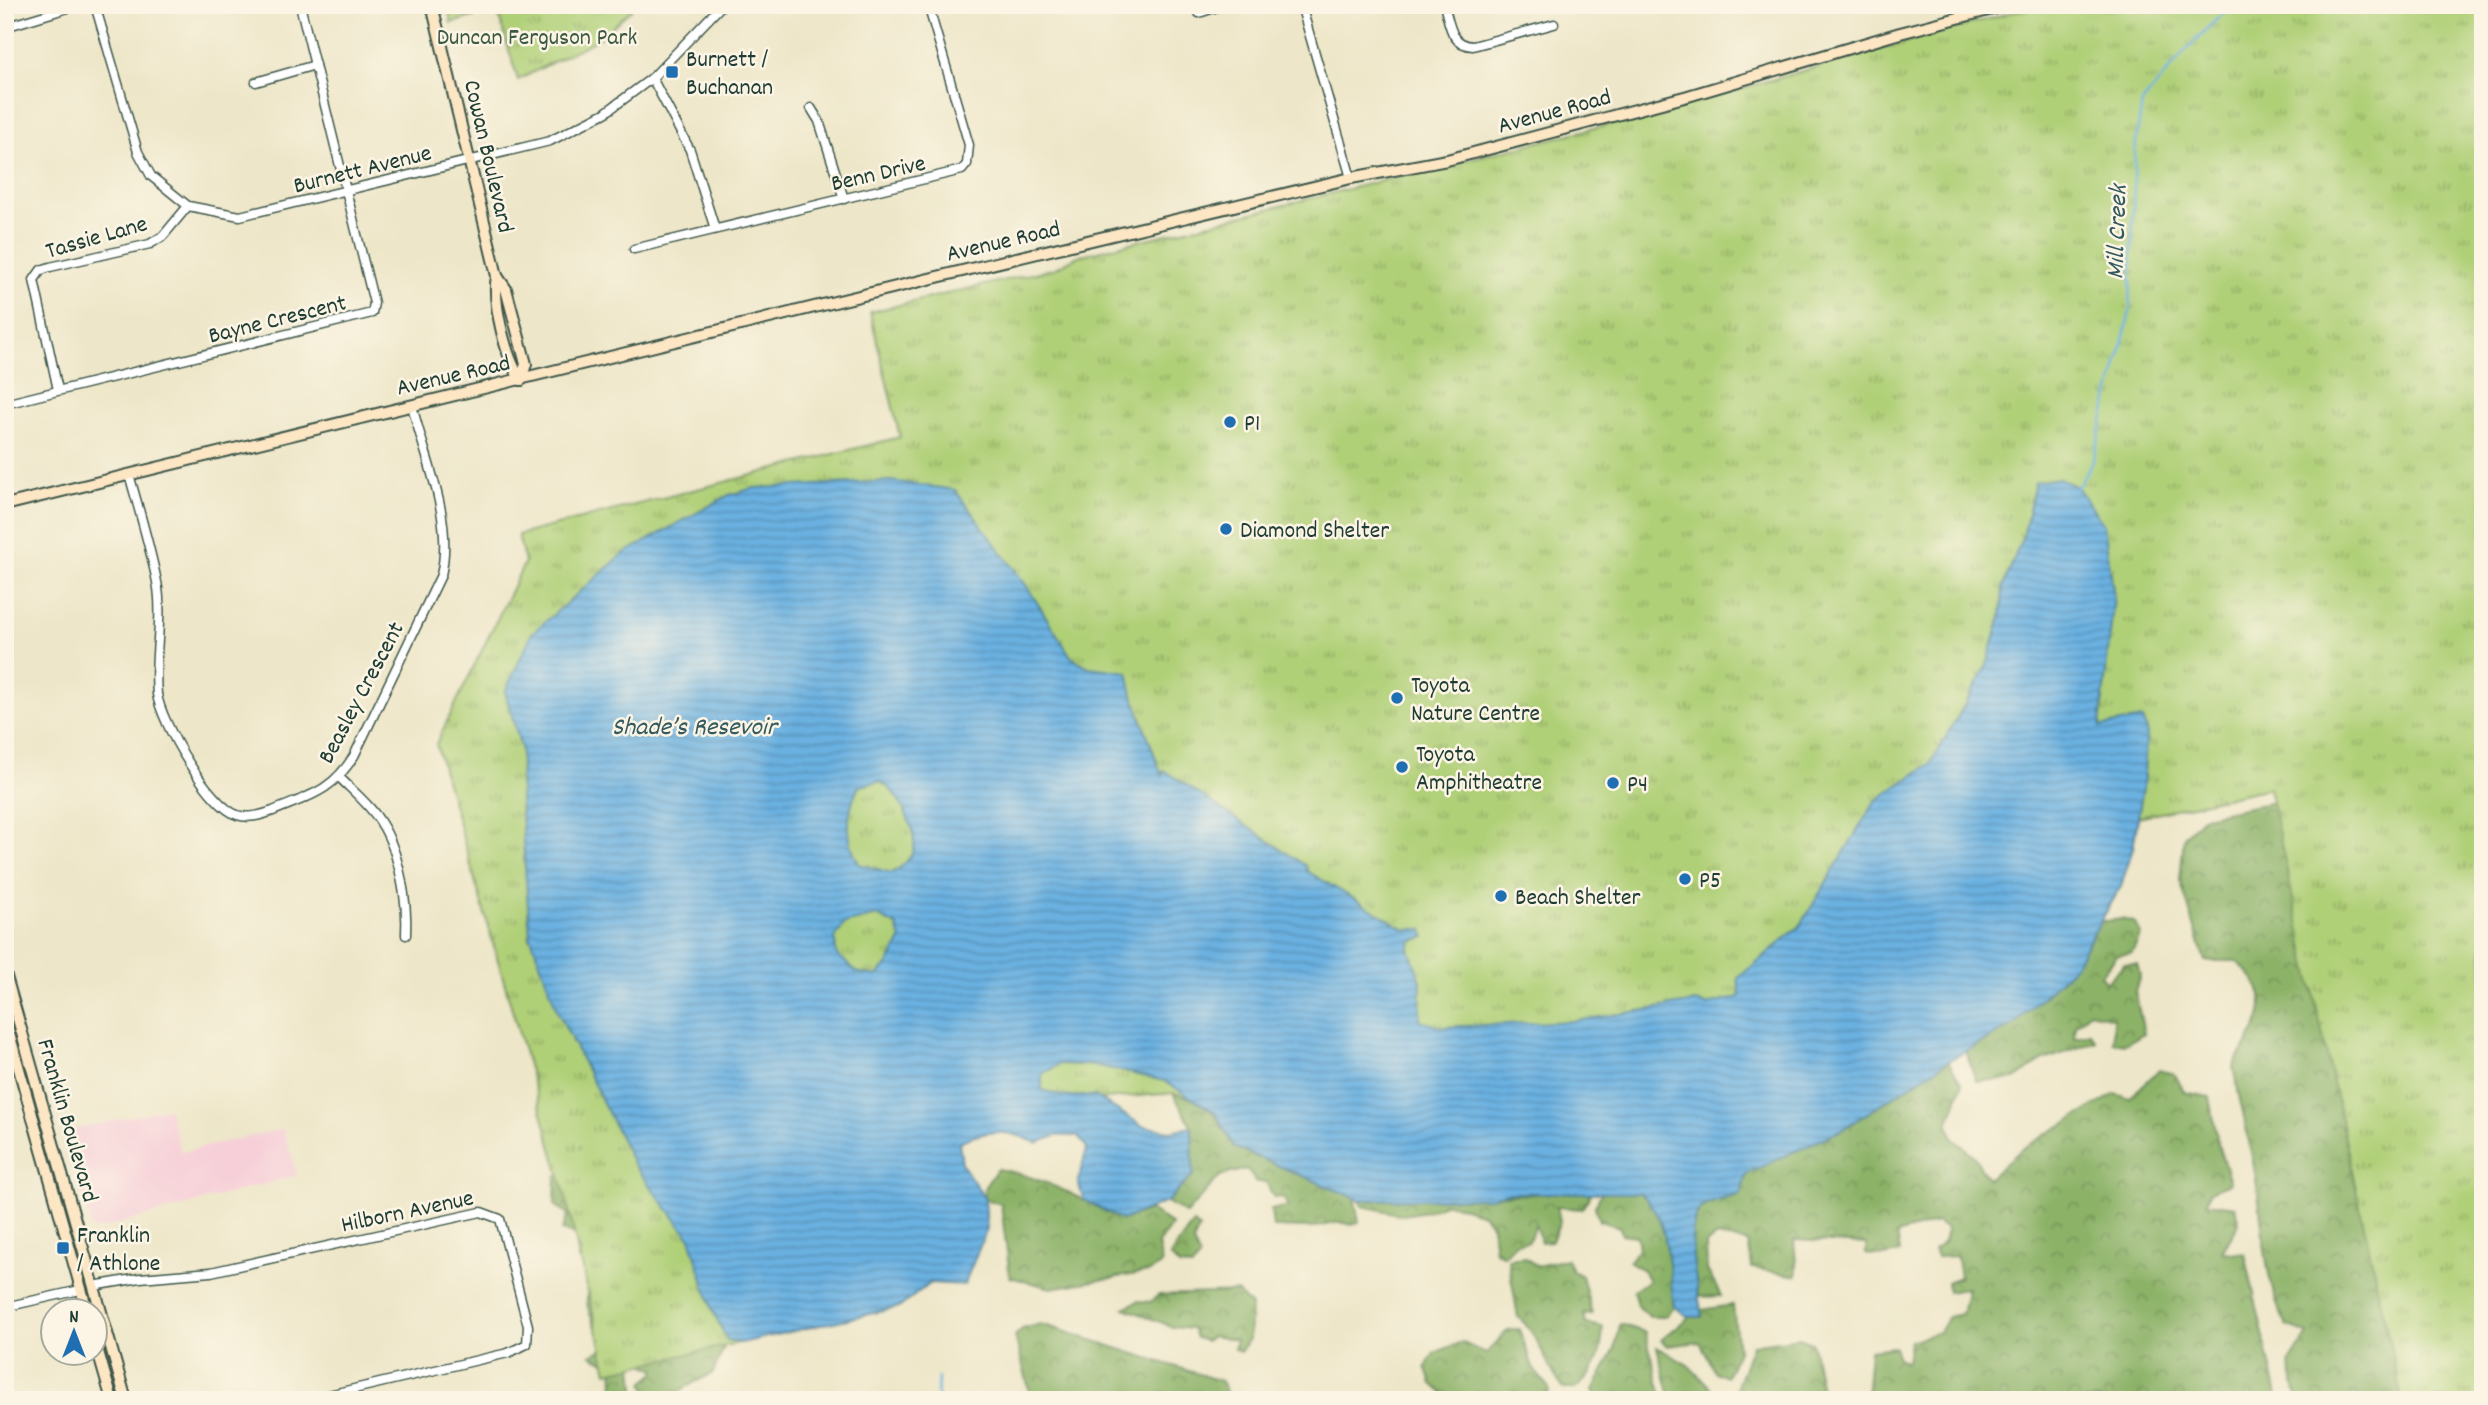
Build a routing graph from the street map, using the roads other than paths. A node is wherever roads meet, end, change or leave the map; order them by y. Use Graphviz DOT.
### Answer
graph roads {
  1 [pos="78,5"];
  2 [pos="95,5"];
  3 [pos="300,5"];
  4 [pos="432,5"];
  5 [pos="722,5"];
  6 [pos="928,5"];
  7 [pos="1223,5"];
  8 [pos="1301,5"];
  9 [pos="1444,5"];
  10 [pos="2008,5"];
  11 [pos="1199,13"];
  12 [pos="1554,24"];
  13 [pos="5,27"];
  14 [pos="315,65"];
  15 [pos="652,78"];
  16 [pos="256,82"];
  17 [pos="811,108"];
  18 [pos="469,162"];
  19 [pos="1351,178"];
  20 [pos="346,191"];
  21 [pos="844,199"];
  22 [pos="188,206"];
  23 [pos="715,229"];
  24 [pos="634,249"];
  25 [pos="521,380"];
  26 [pos="58,390"];
  27 [pos="5,404"];
  28 [pos="412,405"];
  29 [pos="129,474"];
  30 [pos="5,505"];
  31 [pos="340,778"];
  32 [pos="407,935"];
  33 [pos="5,973"];
  34 [pos="5,1019"];
  35 [pos="93,1286"];
  36 [pos="80,1290"];
  37 [pos="82,1296"];
  38 [pos="5,1307"];
  39 [pos="102,1366"];
  40 [pos="112,1400"];
  41 [pos="126,1400"];
  42 [pos="307,1400"];
  1 -- 13 [label="street"];
  2 -- 22 [label="street, Burnett Avenue"];
  3 -- 14 [label="street, Bayne Crescent"];
  4 -- 18 [label="street, Cowan Boulevard"];
  5 -- 15 [label="street, Burnett Avenue"];
  6 -- 21 [label="street, Benn Drive"];
  7 -- 11 [label="street"];
  8 -- 19 [label="street"];
  9 -- 12 [label="street"];
  10 -- 19 [label="street, Avenue Road"];
  14 -- 16 [label="street"];
  14 -- 20 [label="street, Bayne Crescent"];
  15 -- 18 [label="street, Burnett Avenue"];
  15 -- 23 [label="street"];
  17 -- 21 [label="street"];
  18 -- 20 [label="street, Burnett Avenue"];
  18 -- 25 [label="street, Cowan Boulevard"];
  19 -- 25 [label="street, Avenue Road"];
  20 -- 22 [label="street, Burnett Avenue"];
  20 -- 26 [label="street, Bayne Crescent"];
  21 -- 23 [label="street, Benn Drive"];
  22 -- 26 [label="street, Tassie Lane"];
  23 -- 24 [label="street, Benn Drive"];
  25 -- 28 [label="street, Avenue Road"];
  26 -- 27 [label="street, Bayne Crescent"];
  28 -- 29 [label="street, Avenue Road"];
  28 -- 31 [label="street, Beasley Crescent"];
  29 -- 30 [label="street, Avenue Road"];
  29 -- 31 [label="street, Beasley Crescent"];
  31 -- 32 [label="street"];
  33 -- 35 [label="street, Franklin Boulevard"];
  34 -- 36 [label="street, Franklin Boulevard"];
  35 -- 41 [label="street, Franklin Boulevard"];
  35 -- 42 [label="street, Hilborn Avenue"];
  36 -- 37 [label="street, Franklin Boulevard"];
  36 -- 38 [label="street"];
  39 -- 40 [label="street"];
}
